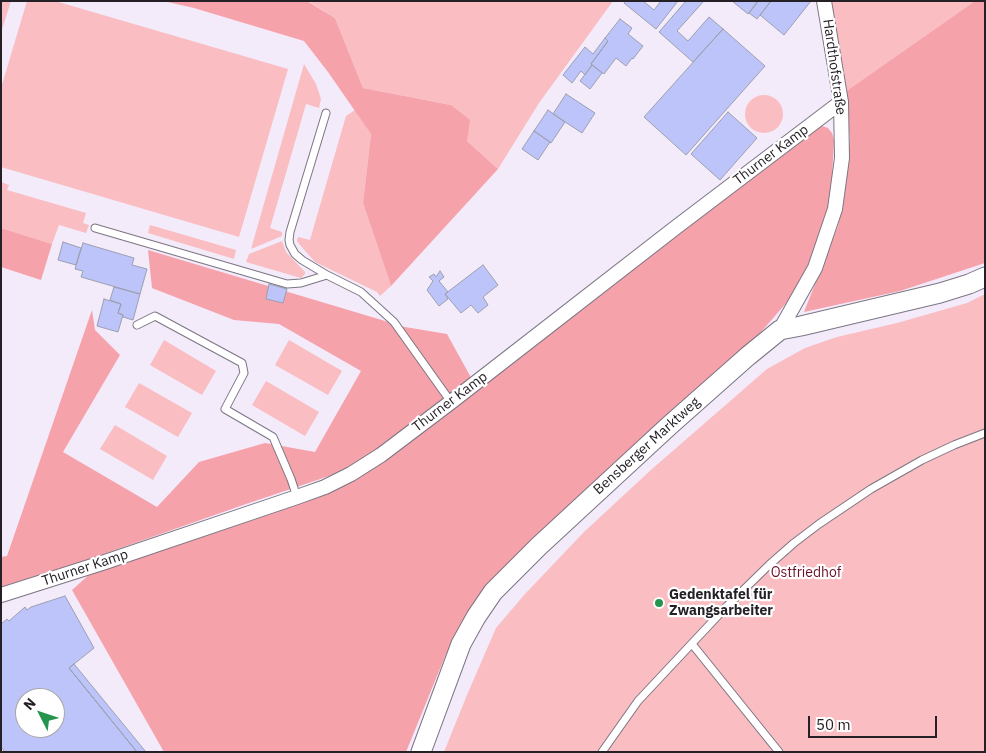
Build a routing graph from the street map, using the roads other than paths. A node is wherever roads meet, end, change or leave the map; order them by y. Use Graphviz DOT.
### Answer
graph roads {
  1 [pos="824,1"];
  2 [pos="841,102"];
  3 [pos="326,113"];
  4 [pos="95,228"];
  5 [pos="327,275"];
  6 [pos="985,277"];
  7 [pos="137,325"];
  8 [pos="780,330"];
  9 [pos="451,402"];
  10 [pos="985,433"];
  11 [pos="297,497"];
  12 [pos="1,595"];
  13 [pos="692,644"];
  14 [pos="421,752"];
  15 [pos="602,752"];
  16 [pos="779,752"];
  1 -- 2 [label="street, Hardthofstraße"];
  2 -- 8 [label="street, Hardthofstraße"];
  2 -- 9 [label="street, Thurner Kamp"];
  3 -- 5 [label="lane"];
  4 -- 5 [label="lane"];
  5 -- 9 [label="lane"];
  6 -- 8 [label="street, Bensberger Marktweg"];
  7 -- 11 [label="lane"];
  8 -- 14 [label="street, Bensberger Marktweg"];
  9 -- 11 [label="street, Thurner Kamp"];
  10 -- 13 [label="lane"];
  11 -- 12 [label="street, Thurner Kamp"];
  13 -- 15 [label="lane"];
  13 -- 16 [label="lane"];
}
